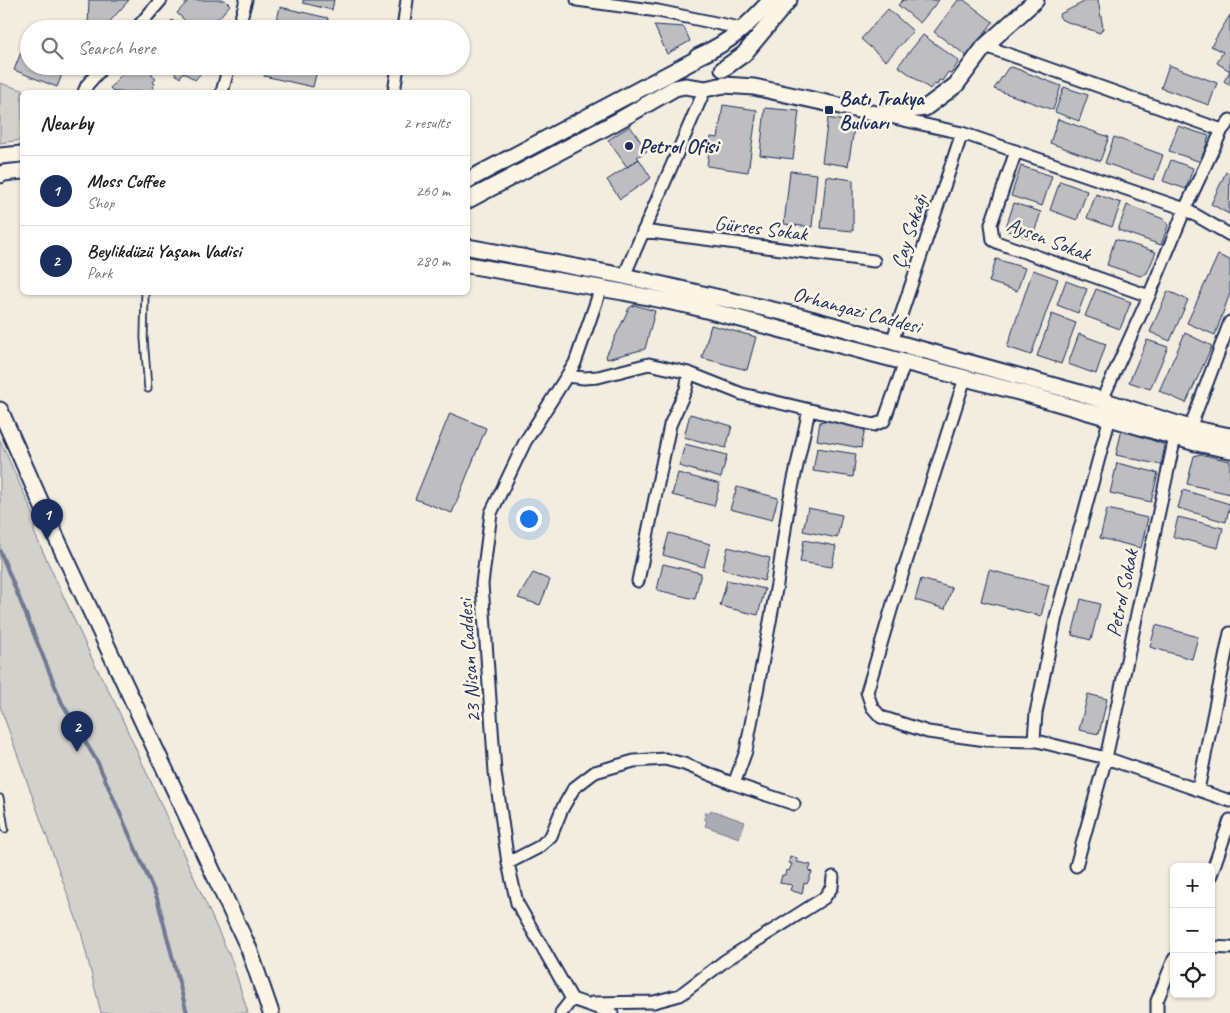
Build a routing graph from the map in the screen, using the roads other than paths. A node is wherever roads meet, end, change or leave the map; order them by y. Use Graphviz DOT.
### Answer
graph roads {
  1 [pos="161,0"];
  2 [pos="246,0"];
  3 [pos="407,0"];
  4 [pos="577,0"];
  5 [pos="770,0"];
  6 [pos="789,0"];
  7 [pos="1036,0"];
  8 [pos="657,6"];
  9 [pos="144,20"];
  10 [pos="240,20"];
  11 [pos="404,20"];
  12 [pos="744,29"];
  13 [pos="985,46"];
  14 [pos="695,59"];
  15 [pos="96,75"];
  16 [pos="227,75"];
  17 [pos="397,75"];
  18 [pos="713,81"];
  19 [pos="85,90"];
  20 [pos="223,90"];
  21 [pos="394,90"];
  22 [pos="876,114"];
  23 [pos="1230,120"];
  24 [pos="1222,130"];
  25 [pos="962,133"];
  26 [pos="1016,151"];
  27 [pos="20,154"];
  28 [pos="0,156"];
  29 [pos="20,171"];
  30 [pos="0,175"];
  31 [pos="470,179"];
  32 [pos="470,199"];
  33 [pos="1184,209"];
  34 [pos="643,231"];
  35 [pos="1230,235"];
  36 [pos="470,247"];
  37 [pos="874,261"];
  38 [pos="470,265"];
  39 [pos="624,276"];
  40 [pos="601,288"];
  41 [pos="146,295"];
  42 [pos="1149,296"];
  43 [pos="1230,322"];
  44 [pos="892,342"];
  45 [pos="905,362"];
  46 [pos="689,373"];
  47 [pos="567,376"];
  48 [pos="965,378"];
  49 [pos="148,389"];
  50 [pos="1102,400"];
  51 [pos="0,410"];
  52 [pos="809,410"];
  53 [pos="1110,418"];
  54 [pos="1190,428"];
  55 [pos="1230,436"];
  56 [pos="1175,437"];
  57 [pos="1230,450"];
  58 [pos="638,581"];
  59 [pos="1230,632"];
  60 [pos="1037,741"];
  61 [pos="1106,758"];
  62 [pos="734,784"];
  63 [pos="1198,790"];
  64 [pos="0,798"];
  65 [pos="1230,801"];
  66 [pos="794,804"];
  67 [pos="1230,820"];
  68 [pos="5,829"];
  69 [pos="508,863"];
  70 [pos="1215,863"];
  71 [pos="1076,866"];
  72 [pos="834,877"];
  73 [pos="1215,947"];
  74 [pos="1230,948"];
  75 [pos="1170,969"];
  76 [pos="577,1001"];
  77 [pos="271,1013"];
  78 [pos="561,1013"];
  79 [pos="612,1013"];
  80 [pos="1157,1013"];
  1 -- 9 [label="street"];
  2 -- 10 [label="street"];
  3 -- 11 [label="street"];
  4 -- 8 [label="street"];
  5 -- 12 [label="main road"];
  6 -- 18 [label="main road"];
  7 -- 13 [label="main road"];
  8 -- 12 [label="street"];
  12 -- 14 [label="main road"];
  13 -- 22 [label="main road"];
  13 -- 24 [label="street"];
  14 -- 18 [label="main road"];
  14 -- 18 [label="main road"];
  14 -- 31 [label="main road"];
  15 -- 19 [label="street"];
  16 -- 20 [label="street"];
  17 -- 21 [label="street"];
  18 -- 22 [label="main road"];
  18 -- 32 [label="main road"];
  18 -- 34 [label="street"];
  22 -- 25 [label="street"];
  23 -- 24 [label="street"];
  24 -- 33 [label="street"];
  25 -- 26 [label="street"];
  25 -- 44 [label="street, Çay Sokağı"];
  26 -- 33 [label="street"];
  26 -- 42 [label="street, Aysen Sokak"];
  27 -- 28 [label="main road"];
  29 -- 30 [label="main road"];
  33 -- 35 [label="street"];
  33 -- 42 [label="street"];
  34 -- 37 [label="street, Gürses Sokak"];
  34 -- 39 [label="street"];
  36 -- 39 [label="main road, Orhangazi Caddesi"];
  38 -- 40 [label="main road, Orhangazi Caddesi"];
  39 -- 44 [label="main road, Orhangazi Caddesi"];
  40 -- 45 [label="main road, Orhangazi Caddesi"];
  40 -- 47 [label="street, 23 Nisan Caddesi"];
  41 -- 49 [label="lane"];
  42 -- 50 [label="street"];
  43 -- 54 [label="street"];
  44 -- 50 [label="main road, Orhangazi Caddesi"];
  45 -- 48 [label="main road, Orhangazi Caddesi"];
  45 -- 52 [label="street"];
  46 -- 47 [label="street"];
  46 -- 52 [label="street"];
  46 -- 58 [label="street"];
  47 -- 69 [label="street, 23 Nisan Caddesi"];
  48 -- 53 [label="main road, Orhangazi Caddesi"];
  48 -- 60 [label="street"];
  50 -- 54 [label="main road, Orhangazi Caddesi"];
  51 -- 77 [label="main road"];
  52 -- 62 [label="street"];
  53 -- 56 [label="main road, Orhangazi Caddesi"];
  53 -- 60 [label="street"];
  54 -- 55 [label="main road, Orhangazi Caddesi"];
  56 -- 57 [label="main road, Orhangazi Caddesi"];
  56 -- 61 [label="street, Petrol Sokak"];
  59 -- 63 [label="street"];
  60 -- 61 [label="street"];
  61 -- 63 [label="street"];
  61 -- 71 [label="street, Petrol Sokak"];
  62 -- 66 [label="street"];
  62 -- 69 [label="street"];
  63 -- 65 [label="street"];
  64 -- 68 [label="lane"];
  67 -- 70 [label="street"];
  69 -- 76 [label="street, 23 Nisan Caddesi"];
  72 -- 76 [label="street"];
  73 -- 74 [label="street"];
  75 -- 80 [label="street"];
  76 -- 78 [label="street"];
  76 -- 79 [label="street"];
}
